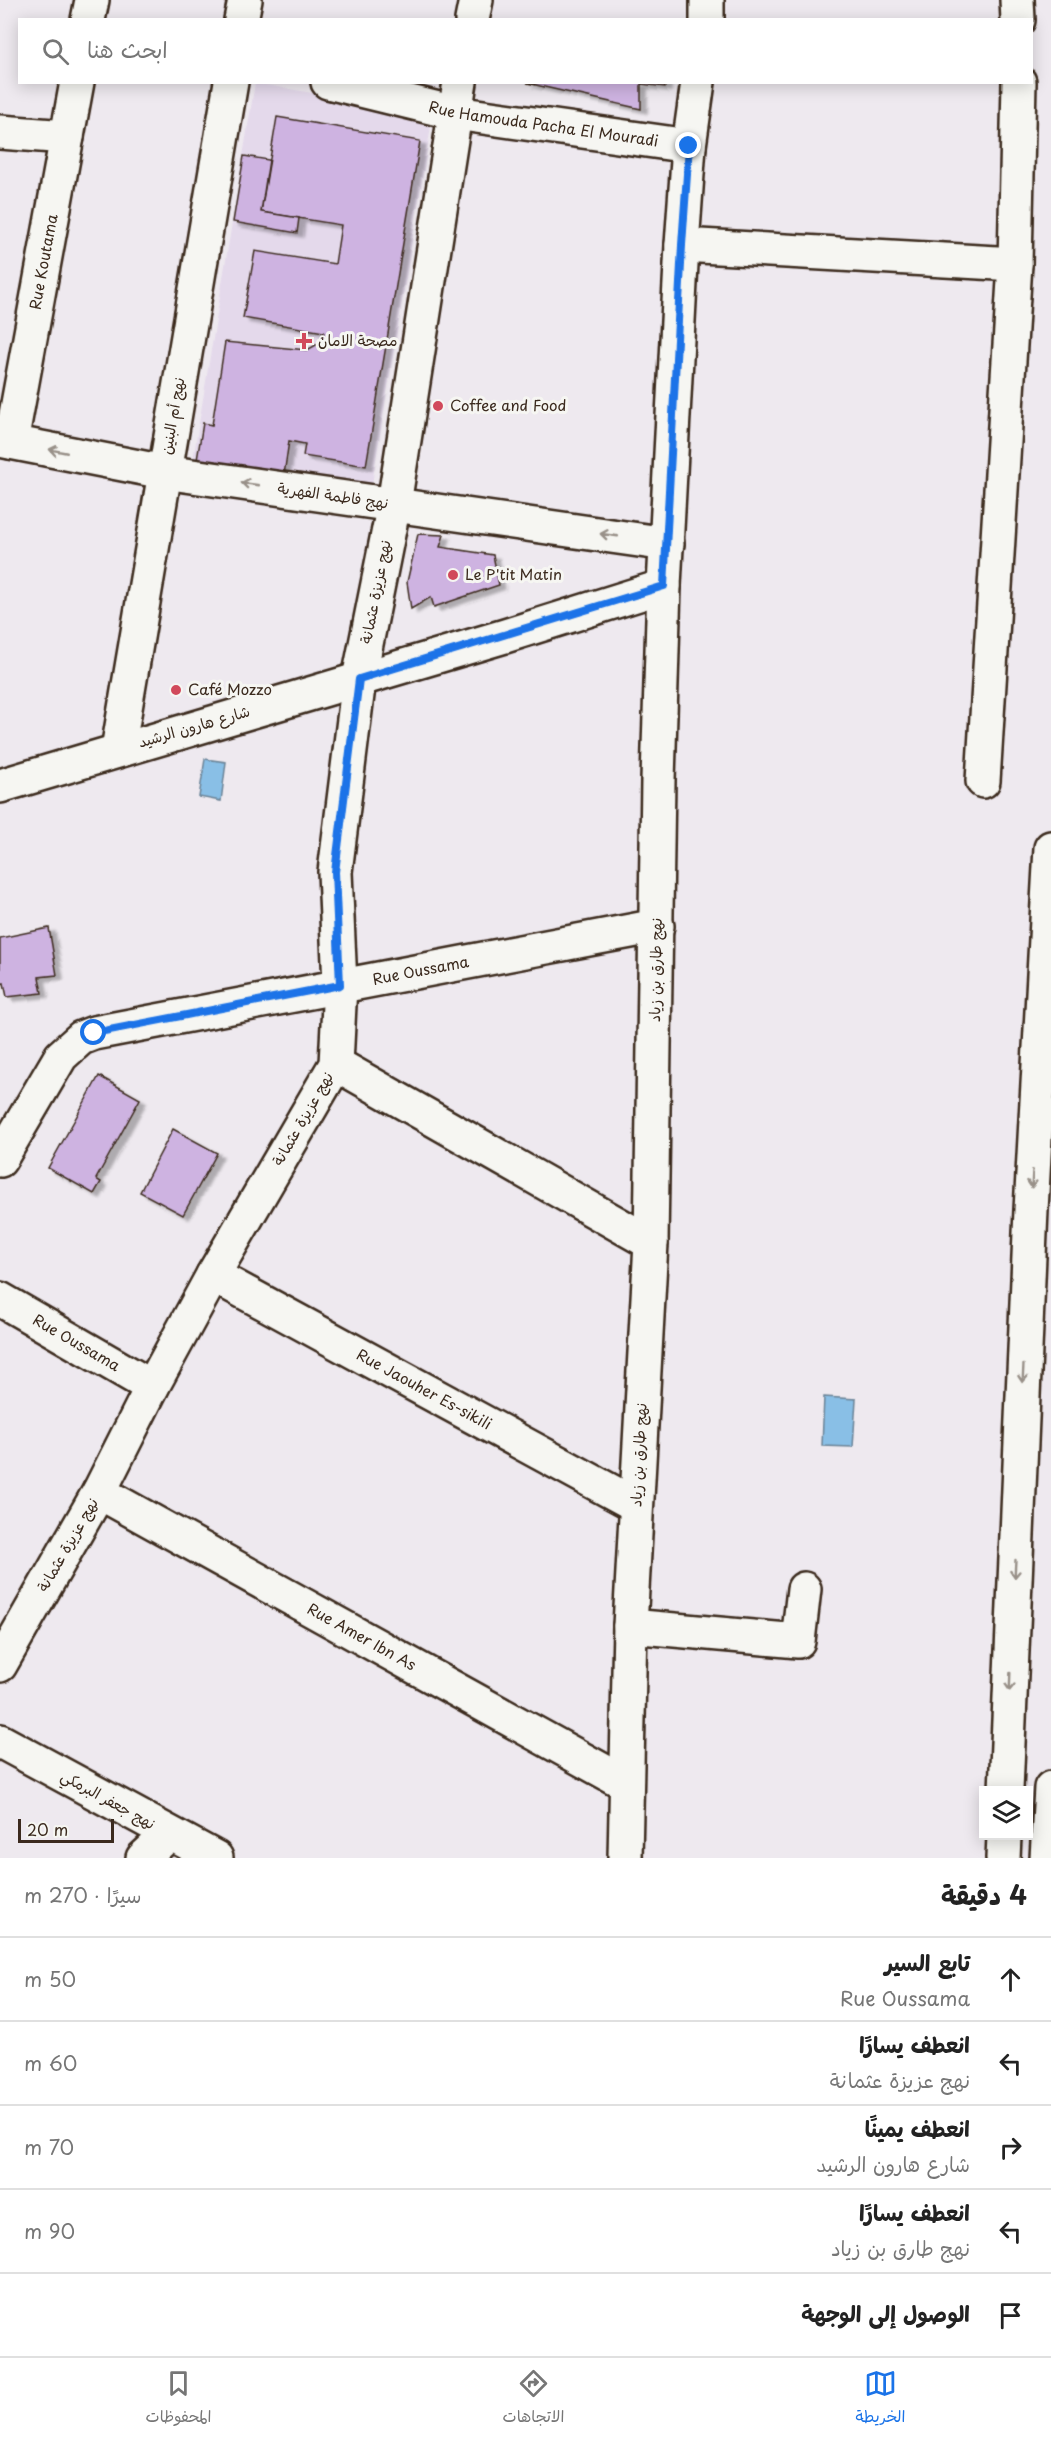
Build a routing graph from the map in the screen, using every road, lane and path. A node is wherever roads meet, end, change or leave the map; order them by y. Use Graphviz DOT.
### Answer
graph roads {
  1 [pos="92,0"];
  2 [pos="245,0"];
  3 [pos="476,0"];
  4 [pos="707,0"];
  5 [pos="1017,0"];
  6 [pos="88,18"];
  7 [pos="242,18"];
  8 [pos="472,18"];
  9 [pos="706,18"];
  10 [pos="1018,18"];
  11 [pos="77,84"];
  12 [pos="231,84"];
  13 [pos="344,84"];
  14 [pos="698,84"];
  15 [pos="1019,84"];
  16 [pos="457,98"];
  17 [pos="0,132"];
  18 [pos="67,137"];
  19 [pos="689,146"];
  20 [pos="682,245"];
  21 [pos="1015,264"];
  22 [pos="5,441"];
  23 [pos="164,472"];
  24 [pos="394,504"];
  25 [pos="667,544"];
  26 [pos="664,586"];
  27 [pos="359,679"];
  28 [pos="118,750"];
  29 [pos="983,781"];
  30 [pos="0,786"];
  31 [pos="1051,848"];
  32 [pos="657,926"];
  33 [pos="340,985"];
  34 [pos="336,1064"];
  35 [pos="0,1160"];
  36 [pos="651,1243"];
  37 [pos="213,1275"];
  38 [pos="0,1299"];
  39 [pos="152,1387"];
  40 [pos="99,1492"];
  41 [pos="636,1505"];
  42 [pos="804,1590"];
  43 [pos="630,1626"];
  44 [pos="0,1665"];
  45 [pos="0,1740"];
  46 [pos="626,1783"];
  47 [pos="1006,1786"];
  48 [pos="1051,1788"];
  49 [pos="169,1834"];
  50 [pos="1004,1840"];
  51 [pos="143,1858"];
  52 [pos="216,1858"];
  53 [pos="625,1858"];
  54 [pos="1003,1858"];
  55 [pos="1047,1858"];
  1 -- 6 [label="main road"];
  2 -- 7 [label="main road"];
  3 -- 8 [label="main road"];
  4 -- 9 [label="main road"];
  5 -- 10 [label="main road"];
  11 -- 18 [label="main road, Rue Koutama"];
  12 -- 23 [label="main road, نهج أم البنين"];
  13 -- 16 [label="main road, Rue Hamouda Pacha El Mouradi"];
  14 -- 19 [label="main road, نهج طارق بن زياد"];
  15 -- 21 [label="main road"];
  16 -- 19 [label="main road, Rue Hamouda Pacha El Mouradi"];
  16 -- 24 [label="main road, نهج عزيزة عثمانة"];
  17 -- 18 [label="main road"];
  18 -- 22 [label="main road, Rue Koutama"];
  19 -- 20 [label="main road, نهج طارق بن زياد"];
  20 -- 21 [label="main road"];
  20 -- 25 [label="main road, نهج طارق بن زياد"];
  21 -- 29 [label="main road"];
  23 -- 22 [label="main road, نهج فاطمة الفهرية, one-way"];
  24 -- 23 [label="main road, نهج فاطمة الفهرية, one-way"];
  23 -- 28 [label="main road, نهج أم البنين"];
  25 -- 24 [label="main road, نهج فاطمة الفهرية, one-way"];
  24 -- 27 [label="main road, نهج عزيزة عثمانة"];
  25 -- 26 [label="main road, نهج طارق بن زياد"];
  26 -- 27 [label="main road, شارع هارون الرشيد"];
  26 -- 32 [label="main road, نهج طارق بن زياد"];
  27 -- 28 [label="main road, شارع هارون الرشيد"];
  27 -- 33 [label="main road, نهج عزيزة عثمانة"];
  28 -- 30 [label="main road, شارع هارون الرشيد"];
  31 -- 47 [label="main road, one-way"];
  32 -- 33 [label="main road, Rue Oussama"];
  32 -- 36 [label="main road, نهج طارق بن زياد"];
  33 -- 34 [label="main road, نهج عزيزة عثمانة"];
  33 -- 35 [label="main road, Rue Oussama"];
  34 -- 36 [label="main road"];
  34 -- 37 [label="main road, نهج عزيزة عثمانة"];
  36 -- 41 [label="main road, نهج طارق بن زياد"];
  37 -- 39 [label="main road, نهج عزيزة عثمانة"];
  37 -- 41 [label="main road, Rue Jaouher Es-sikili"];
  38 -- 39 [label="main road, Rue Oussama"];
  39 -- 40 [label="main road, نهج عزيزة عثمانة"];
  40 -- 44 [label="main road, نهج عزيزة عثمانة"];
  40 -- 46 [label="main road, Rue Amer Ibn As"];
  41 -- 43 [label="main road, نهج طارق بن زياد"];
  42 -- 43 [label="main road"];
  43 -- 46 [label="main road, نهج طارق بن زياد"];
  45 -- 49 [label="main road, نهج جعفر البرمكي"];
  46 -- 53 [label="main road, نهج طارق بن زياد"];
  48 -- 55 [label="main road"];
  49 -- 51 [label="main road"];
  49 -- 52 [label="main road, نهج جعفر البرمكي"];
  50 -- 54 [label="main road"];
}
